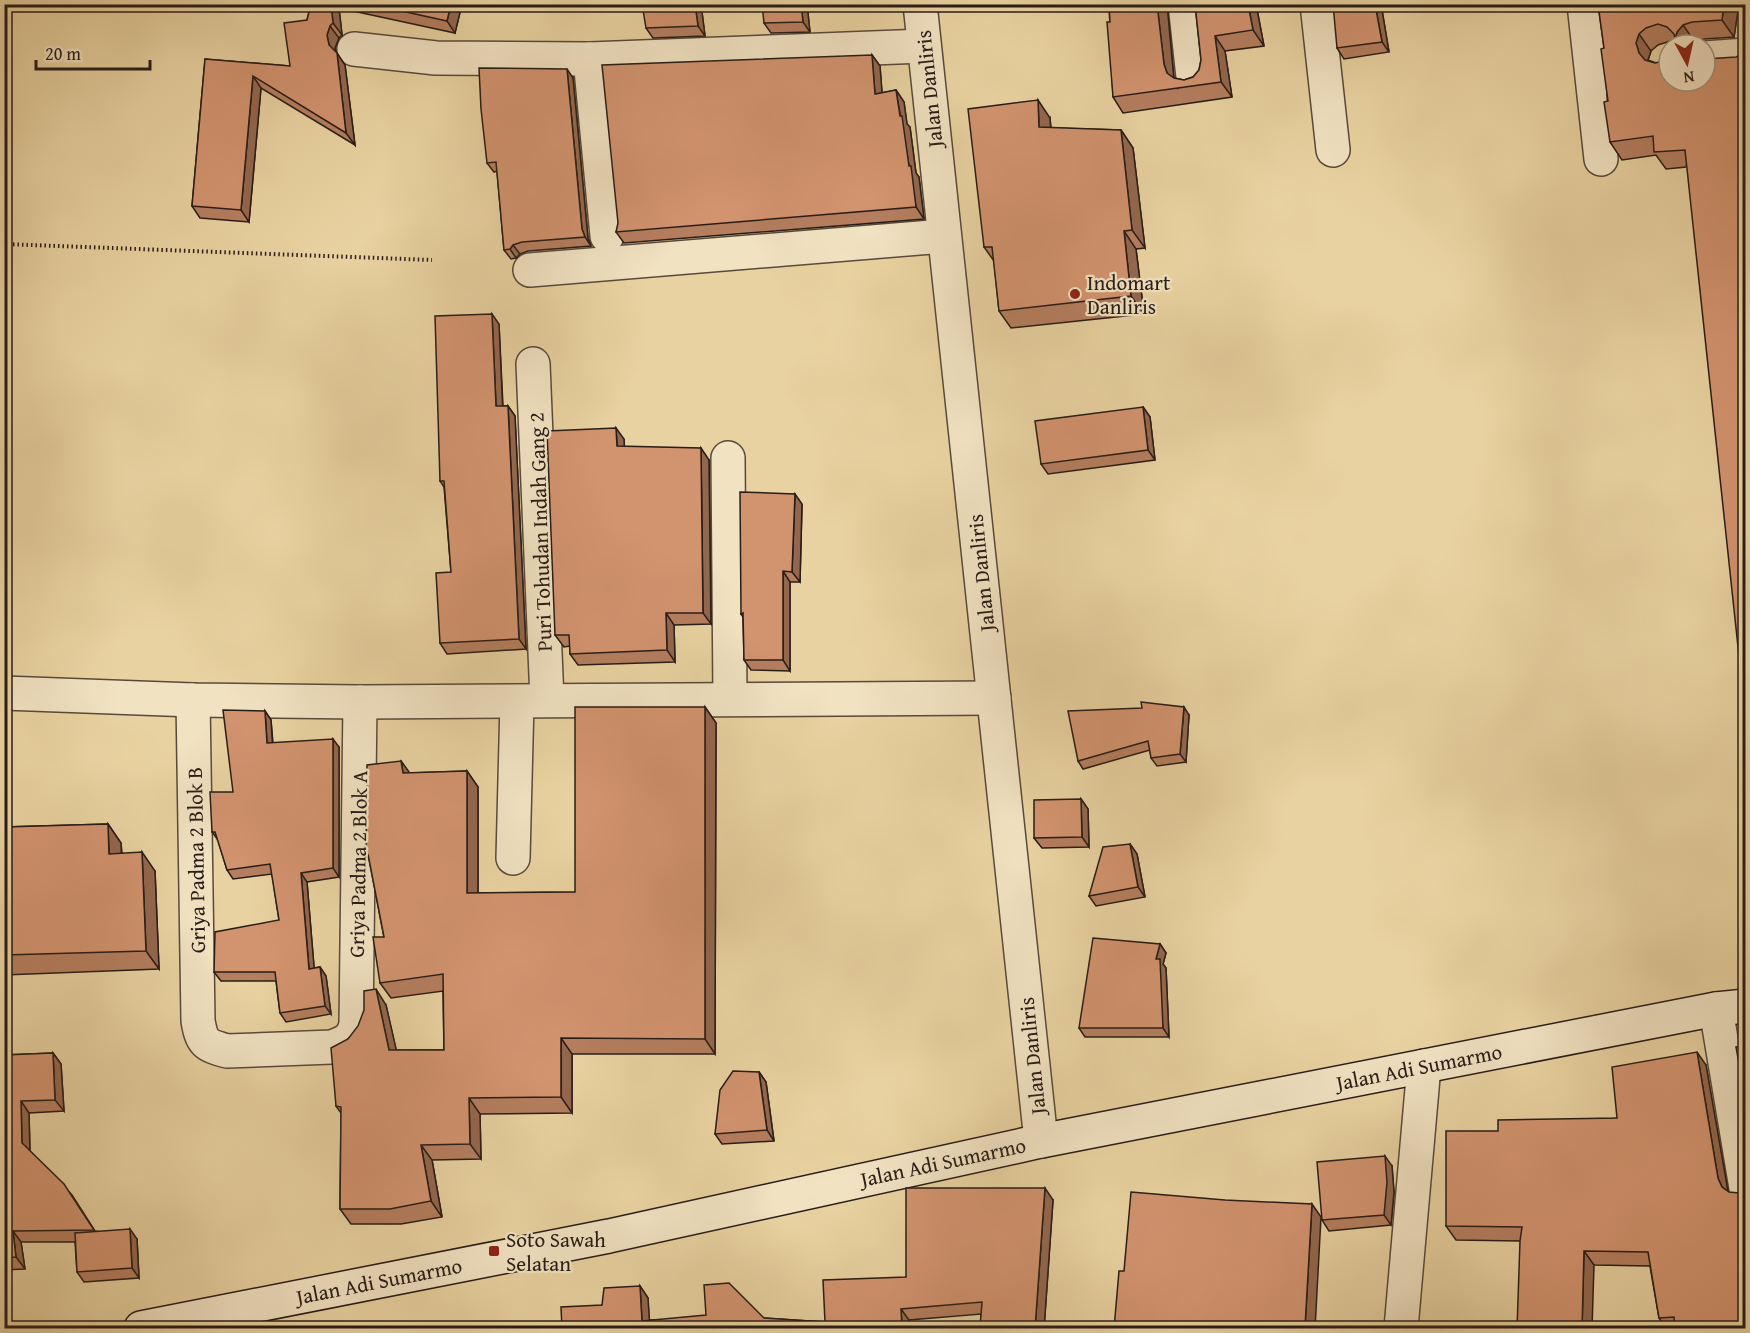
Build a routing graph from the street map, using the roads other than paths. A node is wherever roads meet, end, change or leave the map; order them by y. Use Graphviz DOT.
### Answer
graph roads {
  1 [pos="920,4"];
  2 [pos="1185,4"];
  3 [pos="1317,4"];
  4 [pos="1584,4"];
  5 [pos="924,46"];
  6 [pos="354,49"];
  7 [pos="1746,55"];
  8 [pos="1717,57"];
  9 [pos="590,59"];
  10 [pos="1193,77"];
  11 [pos="1333,150"];
  12 [pos="1601,159"];
  13 [pos="607,236"];
  14 [pos="944,236"];
  15 [pos="530,270"];
  16 [pos="533,364"];
  17 [pos="728,458"];
  18 [pos="4,693"];
  19 [pos="994,698"];
  20 [pos="730,699"];
  21 [pos="193,700"];
  22 [pos="532,701"];
  23 [pos="360,702"];
  24 [pos="513,858"];
  25 [pos="1731,1008"];
  26 [pos="356,1025"];
  27 [pos="1424,1066"];
  28 [pos="1041,1141"];
  29 [pos="1746,1188"];
  30 [pos="141,1329"];
  31 [pos="1401,1329"];
  1 -- 5 [label="street, Jalan Danliris"];
  2 -- 10 [label="street"];
  3 -- 11 [label="street"];
  4 -- 12 [label="street"];
  5 -- 9 [label="street"];
  5 -- 14 [label="street, Jalan Danliris"];
  6 -- 9 [label="street"];
  7 -- 8 [label="street"];
  9 -- 13 [label="street"];
  14 -- 15 [label="street"];
  14 -- 19 [label="street, Jalan Danliris"];
  16 -- 22 [label="street, Puri Tohudan Indah Gang 2"];
  17 -- 20 [label="street"];
  18 -- 21 [label="street"];
  19 -- 20 [label="street"];
  19 -- 28 [label="street, Jalan Danliris"];
  20 -- 22 [label="street"];
  21 -- 23 [label="street"];
  21 -- 26 [label="street, Griya Padma 2 Blok B"];
  22 -- 23 [label="street"];
  22 -- 24 [label="street, Puri Tohudan Indah Gang 2"];
  23 -- 26 [label="street, Griya Padma 2 Blok A"];
  25 -- 27 [label="street, Jalan Adi Sumarmo"];
  25 -- 29 [label="street"];
  27 -- 28 [label="street, Jalan Adi Sumarmo"];
  27 -- 31 [label="street"];
  28 -- 30 [label="street, Jalan Adi Sumarmo"];
}
